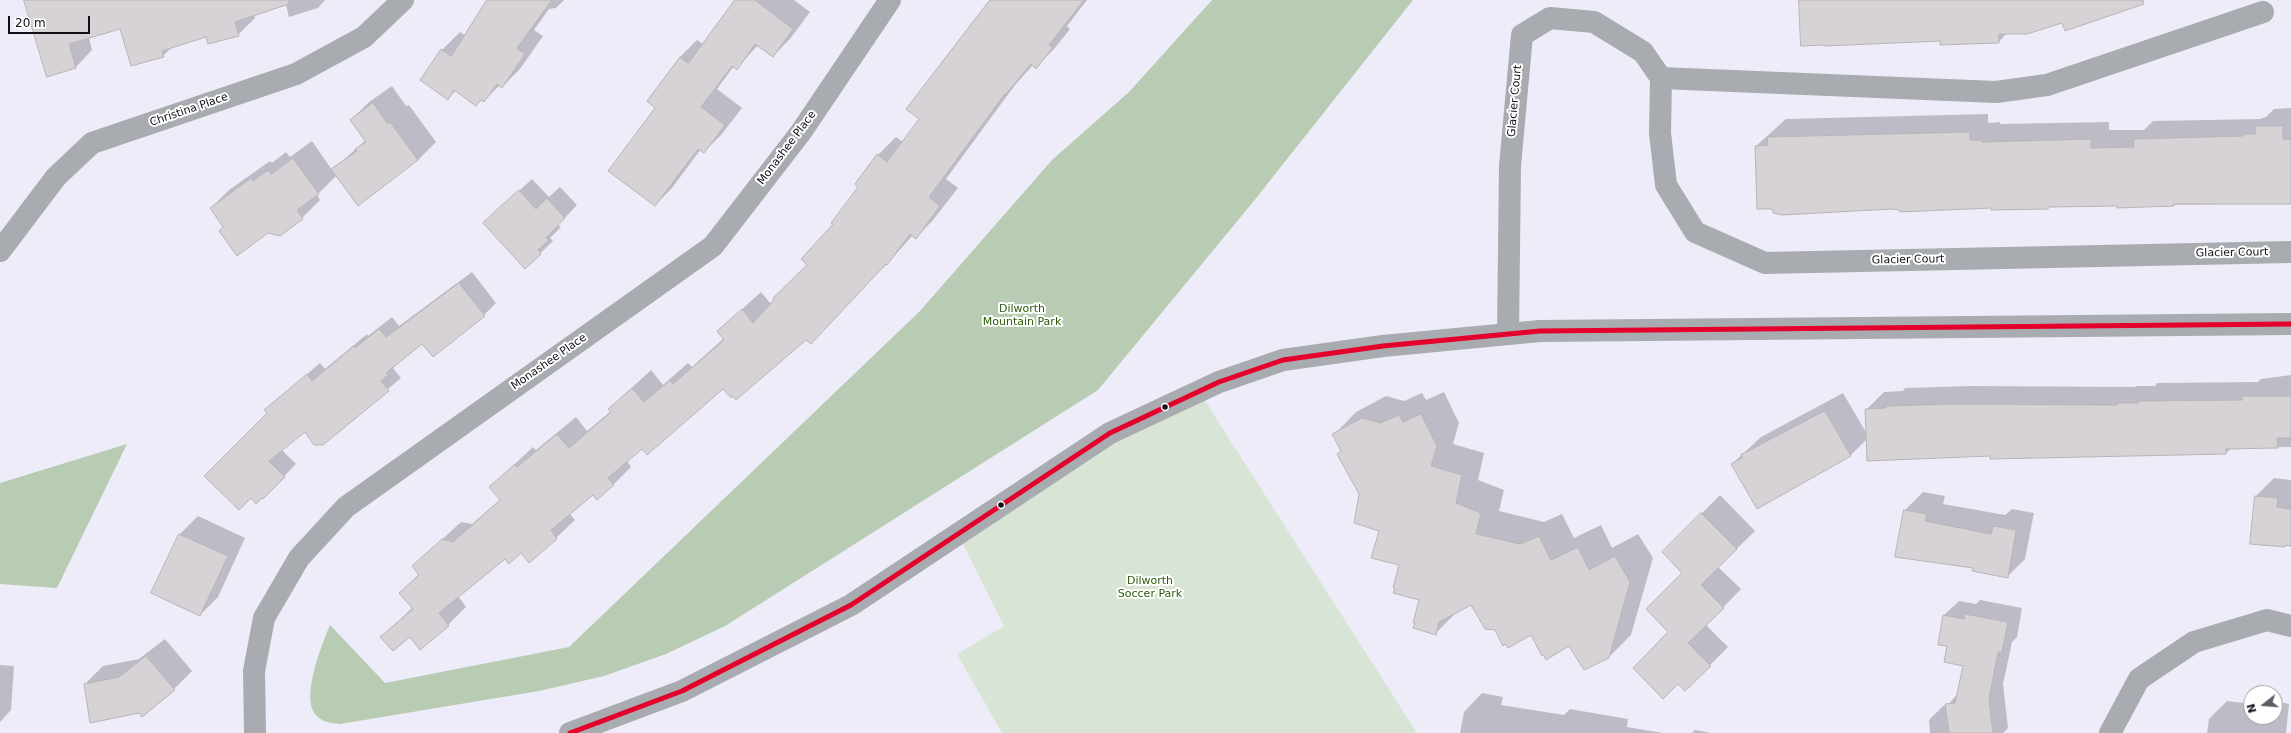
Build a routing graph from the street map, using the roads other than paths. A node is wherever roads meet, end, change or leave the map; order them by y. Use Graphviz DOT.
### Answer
graph roads {
  1 [pos="403,0"];
  2 [pos="890,0"];
  3 [pos="2263,12"];
  4 [pos="1661,78"];
  5 [pos="0,251"];
  6 [pos="2291,252"];
  7 [pos="2291,324"];
  8 [pos="1508,334"];
  9 [pos="2291,626"];
  10 [pos="254,733"];
  11 [pos="570,733"];
  12 [pos="2110,733"];
  1 -- 5 [label="street, Christina Place"];
  2 -- 10 [label="street, Monashee Place"];
  3 -- 4 [label="street"];
  4 -- 6 [label="street, Glacier Court"];
  4 -- 8 [label="street, Glacier Court"];
  7 -- 8 [label="street"];
  8 -- 11 [label="street"];
  9 -- 12 [label="street"];
}
